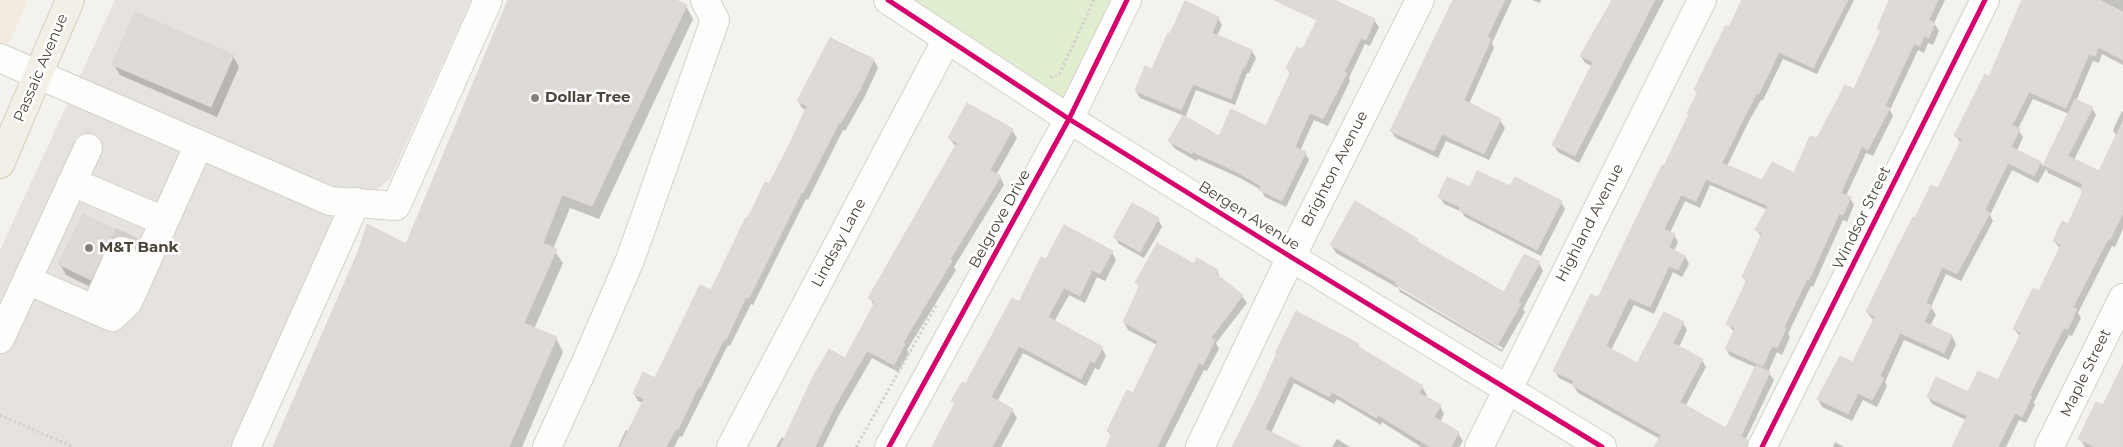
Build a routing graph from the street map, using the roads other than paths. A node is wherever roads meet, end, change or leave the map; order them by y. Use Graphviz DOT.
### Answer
graph roads {
  1 [pos="70,0"];
  2 [pos="488,0"];
  3 [pos="705,0"];
  4 [pos="888,0"];
  5 [pos="1127,0"];
  6 [pos="1420,0"];
  7 [pos="1702,0"];
  8 [pos="1984,0"];
  9 [pos="946,39"];
  10 [pos="0,58"];
  11 [pos="40,74"];
  12 [pos="1069,119"];
  13 [pos="199,144"];
  14 [pos="88,148"];
  15 [pos="0,164"];
  16 [pos="72,182"];
  17 [pos="356,202"];
  18 [pos="164,221"];
  19 [pos="129,232"];
  20 [pos="1291,257"];
  21 [pos="27,280"];
  22 [pos="2123,298"];
  23 [pos="95,309"];
  24 [pos="0,339"];
  25 [pos="1507,389"];
  26 [pos="246,447"];
  27 [pos="547,447"];
  28 [pos="731,447"];
  29 [pos="889,447"];
  30 [pos="1200,447"];
  31 [pos="1479,447"];
  32 [pos="1602,447"];
  33 [pos="1762,447"];
  34 [pos="2049,447"];
  1 -- 11 [label="main road, Passaic Avenue"];
  2 -- 17 [label="street"];
  3 -- 27 [label="street"];
  4 -- 9 [label="street, Bergen Avenue"];
  5 -- 12 [label="street, Belgrove Drive"];
  6 -- 20 [label="street, Brighton Avenue"];
  7 -- 25 [label="street, Highland Avenue"];
  8 -- 33 [label="street, Windsor Street"];
  9 -- 12 [label="street, Bergen Avenue"];
  9 -- 28 [label="street, Lindsay Lane"];
  10 -- 11 [label="street"];
  11 -- 13 [label="street"];
  11 -- 15 [label="main road, Passaic Avenue"];
  12 -- 20 [label="street, Bergen Avenue"];
  12 -- 29 [label="street, Belgrove Drive"];
  13 -- 17 [label="street"];
  13 -- 18 [label="street"];
  14 -- 16 [label="street"];
  16 -- 19 [label="street"];
  16 -- 21 [label="street"];
  17 -- 26 [label="street"];
  18 -- 19 [label="street"];
  18 -- 23 [label="street"];
  19 -- 23 [label="street"];
  20 -- 25 [label="street, Bergen Avenue"];
  20 -- 30 [label="street, Brighton Avenue"];
  21 -- 23 [label="street"];
  21 -- 24 [label="street"];
  22 -- 34 [label="street, Maple Street"];
  25 -- 31 [label="street, Highland Avenue"];
  25 -- 32 [label="street, Bergen Avenue"];
}
